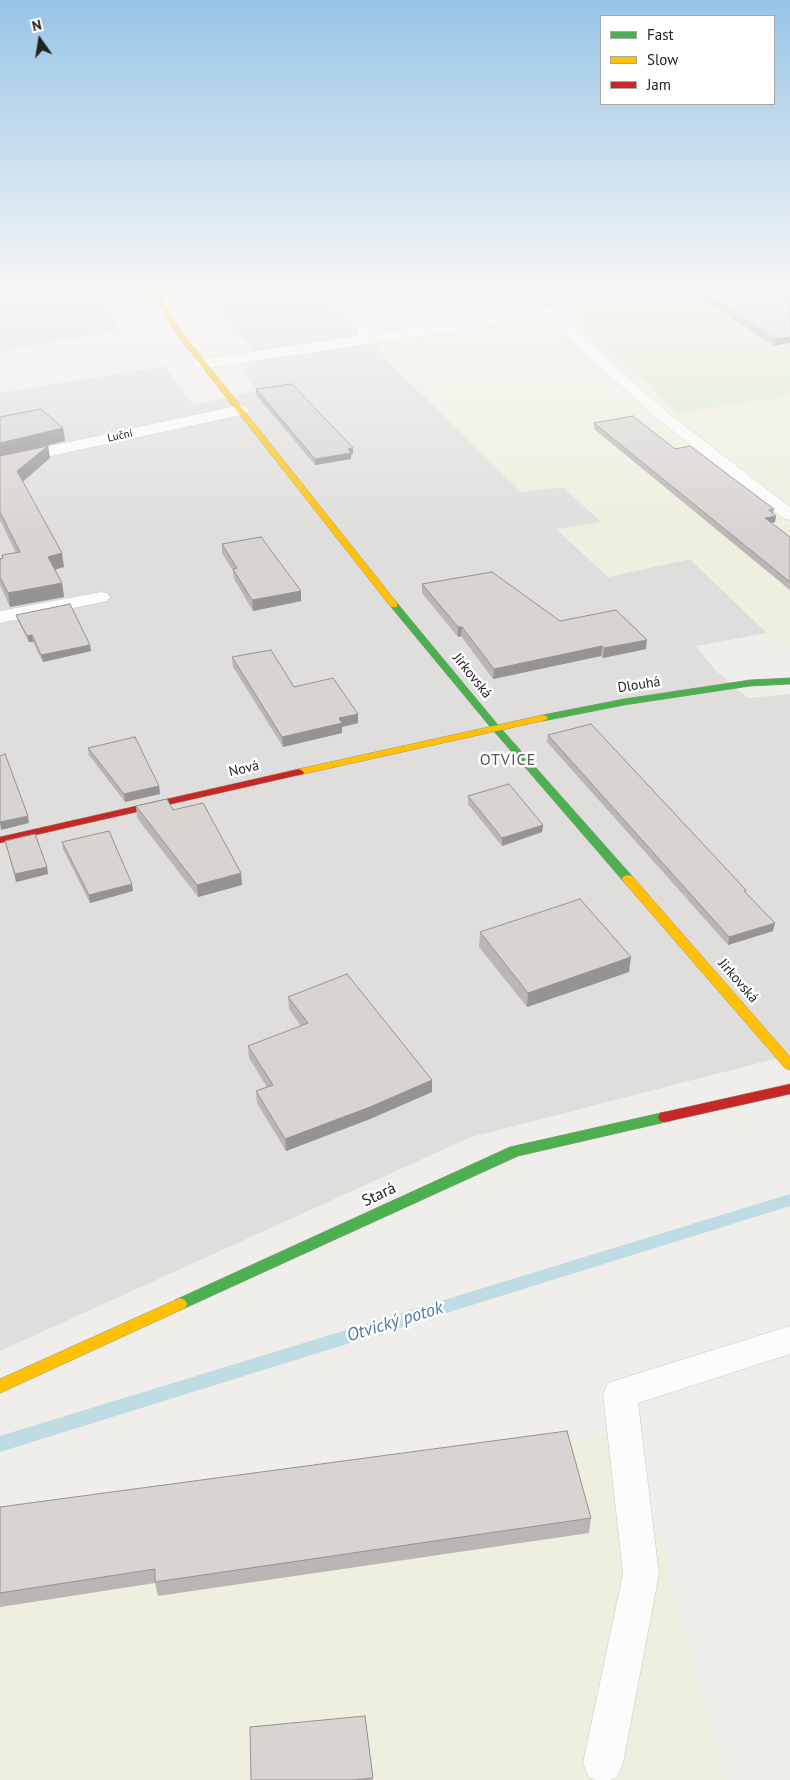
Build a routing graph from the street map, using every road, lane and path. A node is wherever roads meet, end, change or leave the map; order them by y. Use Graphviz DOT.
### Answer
graph roads {
  1 [pos="208,371"];
  2 [pos="613,371"];
  3 [pos="240,410"];
  4 [pos="0,462"];
  5 [pos="790,515"];
  6 [pos="101,597"];
  7 [pos="0,617"];
  8 [pos="790,680"];
  9 [pos="495,727"];
  10 [pos="0,840"];
  11 [pos="790,1064"];
  12 [pos="790,1089"];
  13 [pos="790,1340"];
  14 [pos="0,1386"];
  15 [pos="603,1763"];
  1 -- 3 [label="main road, Jirkovská"];
  2 -- 5 [label="lane"];
  3 -- 4 [label="street, Luční"];
  3 -- 9 [label="main road, Jirkovská"];
  6 -- 7 [label="lane"];
  8 -- 9 [label="main road, Dlouhá"];
  9 -- 10 [label="main road, Nová"];
  9 -- 11 [label="main road, Jirkovská"];
  12 -- 14 [label="main road, Stará"];
  13 -- 15 [label="lane"];
}
